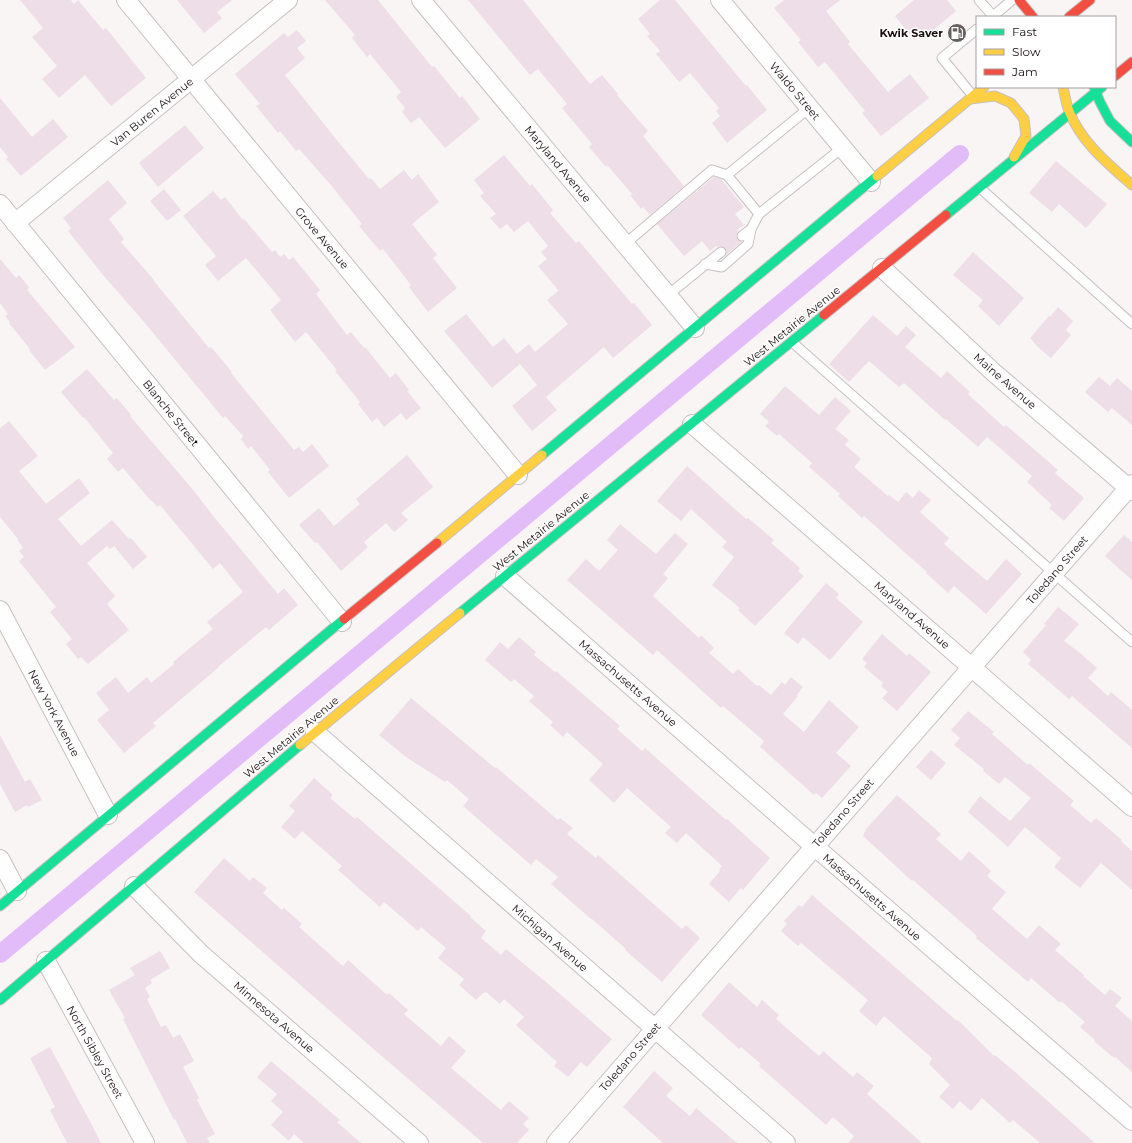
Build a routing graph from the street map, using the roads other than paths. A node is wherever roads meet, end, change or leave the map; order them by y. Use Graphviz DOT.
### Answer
graph roads {
  1 [pos="126,0"];
  2 [pos="288,0"];
  3 [pos="421,0"];
  4 [pos="720,0"];
  5 [pos="979,0"];
  6 [pos="1012,0"];
  7 [pos="1019,0"];
  8 [pos="1090,0"];
  9 [pos="1080,8"];
  10 [pos="991,16"];
  11 [pos="993,16"];
  12 [pos="1031,16"];
  13 [pos="1070,16"];
  14 [pos="976,30"];
  15 [pos="1132,62"];
  16 [pos="1116,75"];
  17 [pos="191,79"];
  18 [pos="983,88"];
  19 [pos="1063,88"];
  20 [pos="1097,89"];
  21 [pos="972,97"];
  22 [pos="810,108"];
  23 [pos="1070,114"];
  24 [pos="1132,142"];
  25 [pos="842,148"];
  26 [pos="1012,162"];
  27 [pos="728,175"];
  28 [pos="871,182"];
  29 [pos="1132,185"];
  30 [pos="980,188"];
  31 [pos="0,204"];
  32 [pos="759,214"];
  33 [pos="16,223"];
  34 [pos="750,229"];
  35 [pos="742,236"];
  36 [pos="625,244"];
  37 [pos="721,252"];
  38 [pos="705,264"];
  39 [pos="882,268"];
  40 [pos="668,295"];
  41 [pos="1132,324"];
  42 [pos="695,328"];
  43 [pos="792,342"];
  44 [pos="692,424"];
  45 [pos="518,475"];
  46 [pos="1131,488"];
  47 [pos="1054,573"];
  48 [pos="505,576"];
  49 [pos="0,610"];
  50 [pos="342,622"];
  51 [pos="1132,642"];
  52 [pos="971,667"];
  53 [pos="315,732"];
  54 [pos="1132,807"];
  55 [pos="108,815"];
  56 [pos="814,846"];
  57 [pos="0,859"];
  58 [pos="134,886"];
  59 [pos="17,891"];
  60 [pos="0,906"];
  61 [pos="46,961"];
  62 [pos="0,1000"];
  63 [pos="655,1029"];
  64 [pos="1132,1121"];
  65 [pos="145,1143"];
  66 [pos="420,1143"];
  67 [pos="556,1143"];
  68 [pos="786,1143"];
  1 -- 17 [label="street, Grove Avenue"];
  2 -- 17 [label="street, Van Buren Avenue"];
  3 -- 36 [label="street, Maryland Avenue"];
  4 -- 22 [label="street, Waldo Street"];
  5 -- 10 [label="lane"];
  6 -- 11 [label="lane"];
  7 -- 12 [label="main road"];
  8 -- 9 [label="main road"];
  9 -- 13 [label="main road"];
  14 -- 21 [label="lane"];
  15 -- 16 [label="main road"];
  17 -- 33 [label="street, Van Buren Avenue"];
  17 -- 45 [label="street, Grove Avenue"];
  18 -- 21 [label="main road"];
  19 -- 23 [label="main road"];
  20 -- 23 [label="main road, West Metairie Avenue"];
  20 -- 24 [label="main road"];
  21 -- 26 [label="main road"];
  21 -- 28 [label="main road"];
  22 -- 25 [label="street, Waldo Street"];
  22 -- 27 [label="lane"];
  23 -- 26 [label="main road, West Metairie Avenue"];
  23 -- 29 [label="main road"];
  25 -- 28 [label="street, Waldo Street"];
  25 -- 32 [label="lane"];
  26 -- 30 [label="main road, West Metairie Avenue"];
  27 -- 32 [label="lane"];
  27 -- 36 [label="lane"];
  28 -- 42 [label="main road"];
  30 -- 39 [label="main road, West Metairie Avenue"];
  30 -- 41 [label="lane"];
  31 -- 33 [label="street, Blanche Street"];
  32 -- 34 [label="lane"];
  33 -- 50 [label="street, Blanche Street"];
  34 -- 35 [label="lane"];
  34 -- 38 [label="lane"];
  36 -- 40 [label="street, Maryland Avenue"];
  37 -- 38 [label="lane"];
  38 -- 40 [label="lane"];
  39 -- 43 [label="main road, West Metairie Avenue"];
  39 -- 46 [label="street, Maine Avenue"];
  40 -- 42 [label="street, Maryland Avenue"];
  42 -- 45 [label="main road"];
  43 -- 44 [label="main road, West Metairie Avenue"];
  43 -- 47 [label="lane"];
  44 -- 48 [label="main road, West Metairie Avenue"];
  44 -- 52 [label="street, Maryland Avenue"];
  45 -- 50 [label="main road"];
  46 -- 47 [label="street, Toledano Street"];
  47 -- 51 [label="lane"];
  47 -- 52 [label="street, Toledano Street"];
  48 -- 53 [label="main road, West Metairie Avenue"];
  48 -- 56 [label="street, Massachusetts Avenue"];
  49 -- 55 [label="street, New York Avenue"];
  50 -- 55 [label="main road"];
  52 -- 54 [label="street, Maryland Avenue"];
  52 -- 56 [label="street, Toledano Street"];
  53 -- 58 [label="main road, West Metairie Avenue"];
  53 -- 63 [label="street, Michigan Avenue"];
  55 -- 59 [label="main road"];
  56 -- 63 [label="street, Toledano Street"];
  56 -- 64 [label="street, Massachusetts Avenue"];
  57 -- 59 [label="street"];
  58 -- 61 [label="main road, West Metairie Avenue"];
  58 -- 66 [label="street, Minnesota Avenue"];
  59 -- 60 [label="main road"];
  61 -- 62 [label="main road, West Metairie Avenue"];
  61 -- 65 [label="street, North Sibley Street"];
  63 -- 67 [label="street, Toledano Street"];
  63 -- 68 [label="street, Michigan Avenue"];
}
